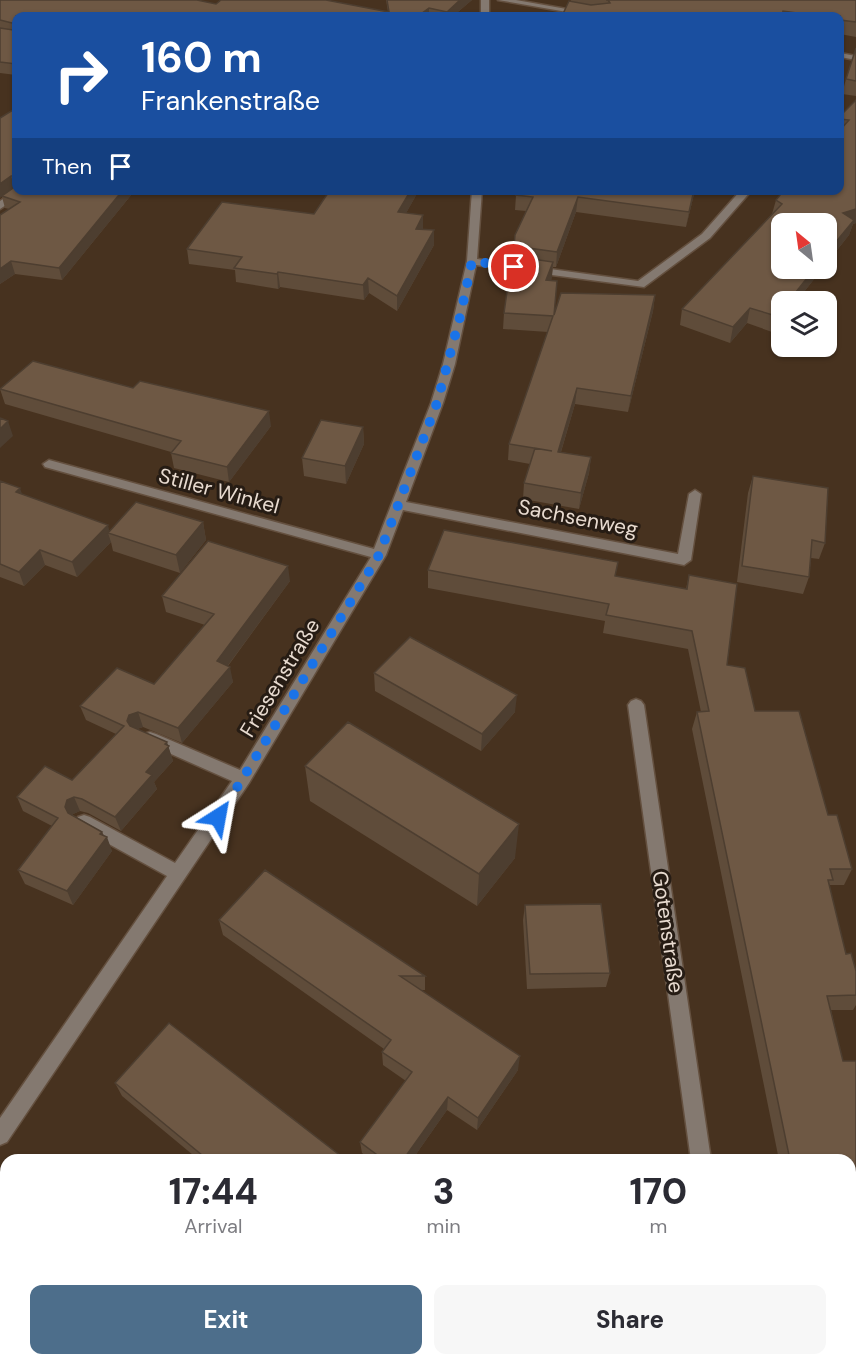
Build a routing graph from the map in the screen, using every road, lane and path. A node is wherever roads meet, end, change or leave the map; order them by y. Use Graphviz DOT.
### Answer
graph roads {
  1 [pos="502,0"];
  2 [pos="577,12"];
  3 [pos="16,195"];
  4 [pos="477,195"];
  5 [pos="743,195"];
  6 [pos="0,206"];
  7 [pos="472,261"];
  8 [pos="49,464"];
  9 [pos="694,494"];
  10 [pos="398,505"];
  11 [pos="379,555"];
  12 [pos="636,705"];
  13 [pos="142,735"];
  14 [pos="243,778"];
  15 [pos="81,820"];
  16 [pos="179,874"];
  17 [pos="0,1135"];
  18 [pos="700,1154"];
  1 -- 2 [label="street"];
  3 -- 6 [label="street"];
  4 -- 7 [label="street, Friesenstraße"];
  5 -- 7 [label="street"];
  7 -- 10 [label="street, Friesenstraße"];
  8 -- 11 [label="street, Stiller Winkel"];
  9 -- 10 [label="street, Sachsenweg"];
  10 -- 11 [label="street, Friesenstraße"];
  11 -- 14 [label="street, Friesenstraße"];
  12 -- 18 [label="street, Gotenstraße"];
  13 -- 14 [label="street"];
  14 -- 16 [label="street, Friesenstraße"];
  15 -- 16 [label="street"];
  16 -- 17 [label="street, Friesenstraße"];
}
